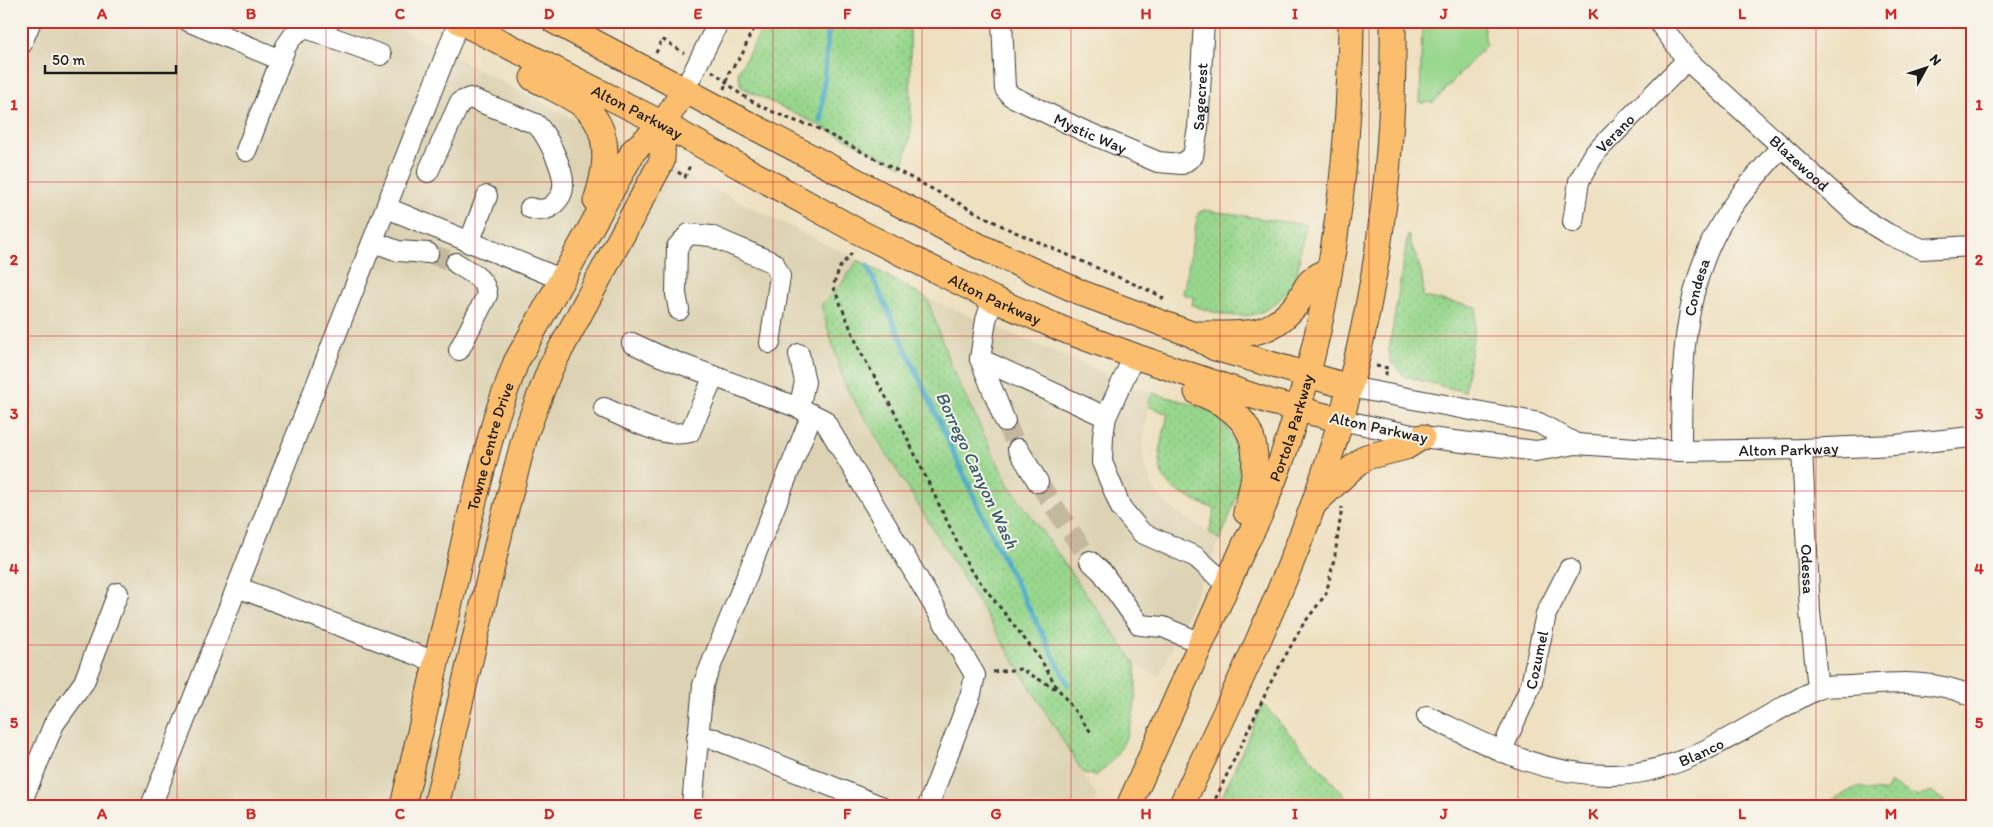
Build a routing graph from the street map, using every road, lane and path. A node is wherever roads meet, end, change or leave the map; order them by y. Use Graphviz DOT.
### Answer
graph roads {
  1 [pos="31,21"];
  2 [pos="188,21"];
  3 [pos="459,21"];
  4 [pos="554,21"];
  5 [pos="719,21"];
  6 [pos="759,21"];
  7 [pos="1002,21"];
  8 [pos="1204,21"];
  9 [pos="1351,21"];
  10 [pos="1393,21"];
  11 [pos="1658,21"];
  12 [pos="481,33"];
  13 [pos="21,45"];
  14 [pos="381,55"];
  15 [pos="281,60"];
  16 [pos="1688,60"];
  17 [pos="685,89"];
  18 [pos="663,124"];
  19 [pos="1781,147"];
  20 [pos="246,151"];
  21 [pos="1182,164"];
  22 [pos="428,172"];
  23 [pos="487,196"];
  24 [pos="387,208"];
  25 [pos="530,208"];
  26 [pos="1573,222"];
  27 [pos="590,234"];
  28 [pos="374,242"];
  29 [pos="469,243"];
  30 [pos="1972,246"];
  31 [pos="428,253"];
  32 [pos="852,253"];
  33 [pos="456,262"];
  34 [pos="1329,269"];
  35 [pos="563,280"];
  36 [pos="994,299"];
  37 [pos="1174,304"];
  38 [pos="679,310"];
  39 [pos="1191,334"];
  40 [pos="632,343"];
  41 [pos="770,343"];
  42 [pos="459,350"];
  43 [pos="799,354"];
  44 [pos="1135,356"];
  45 [pos="980,360"];
  46 [pos="714,376"];
  47 [pos="1307,376"];
  48 [pos="1350,387"];
  49 [pos="604,408"];
  50 [pos="1298,410"];
  51 [pos="806,411"];
  52 [pos="1106,417"];
  53 [pos="1341,420"];
  54 [pos="1005,421"];
  55 [pos="1972,437"];
  56 [pos="1422,438"];
  57 [pos="1576,444"];
  58 [pos="1018,449"];
  59 [pos="1802,449"];
  60 [pos="1681,450"];
  61 [pos="1038,482"];
  62 [pos="1343,500"];
  63 [pos="1313,506"];
  64 [pos="1246,544"];
  65 [pos="1090,562"];
  66 [pos="1570,569"];
  67 [pos="1227,585"];
  68 [pos="238,587"];
  69 [pos="118,593"];
  70 [pos="1201,643"];
  71 [pos="436,662"];
  72 [pos="976,676"];
  73 [pos="1056,686"];
  74 [pos="1818,688"];
  75 [pos="1972,696"];
  76 [pos="1428,716"];
  77 [pos="1093,735"];
  78 [pos="697,737"];
  79 [pos="1502,752"];
  80 [pos="21,803"];
  81 [pos="151,806"];
  82 [pos="403,806"];
  83 [pos="436,806"];
  84 [pos="692,806"];
  85 [pos="880,806"];
  86 [pos="928,806"];
  87 [pos="1129,806"];
  88 [pos="1181,806"];
  89 [pos="1212,806"];
  1 -- 13 [label="street"];
  2 -- 15 [label="street"];
  3 -- 12 [label="main road, Alton Parkway"];
  3 -- 24 [label="street"];
  4 -- 17 [label="main road, Alton Parkway"];
  5 -- 17 [label="street"];
  6 -- 37 [label="path"];
  7 -- 21 [label="street, Mystic Way"];
  8 -- 21 [label="street, Sagecrest"];
  9 -- 34 [label="main road, Portola Parkway"];
  10 -- 48 [label="main road"];
  11 -- 16 [label="street, Blazewood"];
  12 -- 18 [label="main road, Alton Parkway"];
  12 -- 27 [label="main road"];
  14 -- 15 [label="street"];
  15 -- 20 [label="street"];
  16 -- 19 [label="street, Blazewood"];
  16 -- 26 [label="street, Verano"];
  17 -- 18 [label="main road, Towne Centre Drive"];
  17 -- 39 [label="main road, Alton Parkway"];
  18 -- 27 [label="main road, Towne Centre Drive"];
  18 -- 36 [label="main road, Alton Parkway"];
  18 -- 83 [label="main road, Towne Centre Drive"];
  19 -- 30 [label="street, Blazewood"];
  19 -- 60 [label="street, Condesa"];
  22 -- 25 [label="street"];
  23 -- 29 [label="street"];
  24 -- 28 [label="street"];
  24 -- 29 [label="street"];
  27 -- 35 [label="main road, Towne Centre Drive"];
  28 -- 31 [label="street"];
  28 -- 68 [label="street"];
  29 -- 35 [label="street"];
  32 -- 73 [label="path"];
  33 -- 42 [label="street"];
  34 -- 39 [label="main road"];
  34 -- 47 [label="main road, Portola Parkway"];
  35 -- 71 [label="main road, Towne Centre Drive"];
  36 -- 44 [label="main road, Alton Parkway"];
  36 -- 45 [label="street"];
  38 -- 41 [label="street"];
  39 -- 47 [label="main road, Alton Parkway"];
  40 -- 46 [label="street"];
  43 -- 51 [label="street"];
  44 -- 50 [label="main road, Alton Parkway"];
  44 -- 52 [label="street"];
  44 -- 64 [label="main road"];
  45 -- 52 [label="street"];
  45 -- 54 [label="street"];
  46 -- 49 [label="street"];
  46 -- 51 [label="street"];
  47 -- 48 [label="main road, Alton Parkway"];
  47 -- 50 [label="main road, Portola Parkway"];
  48 -- 53 [label="main road"];
  48 -- 57 [label="street, Alton Parkway"];
  50 -- 53 [label="main road, Alton Parkway"];
  50 -- 64 [label="main road, Portola Parkway"];
  51 -- 72 [label="street"];
  51 -- 78 [label="street"];
  52 -- 67 [label="street"];
  53 -- 56 [label="street, Alton Parkway"];
  53 -- 63 [label="main road"];
  55 -- 59 [label="street, Alton Parkway"];
  56 -- 57 [label="street, Alton Parkway"];
  56 -- 63 [label="main road"];
  57 -- 60 [label="street, Alton Parkway"];
  58 -- 61 [label="street"];
  59 -- 60 [label="street, Alton Parkway"];
  59 -- 74 [label="street, Odessa"];
  62 -- 89 [label="path"];
  63 -- 88 [label="main road"];
  64 -- 67 [label="main road, Portola Parkway"];
  65 -- 70 [label="street"];
  66 -- 79 [label="street, Cozumel"];
  67 -- 70 [label="main road, Portola Parkway"];
  68 -- 71 [label="street"];
  68 -- 81 [label="street"];
  69 -- 80 [label="street"];
  70 -- 87 [label="main road, Portola Parkway"];
  71 -- 82 [label="main road, Towne Centre Drive"];
  72 -- 73 [label="path"];
  72 -- 86 [label="street"];
  73 -- 77 [label="path"];
  74 -- 75 [label="street, Blanco"];
  74 -- 79 [label="street, Blanco"];
  76 -- 79 [label="street, Blanco"];
  78 -- 84 [label="street"];
  78 -- 85 [label="street"];
}
